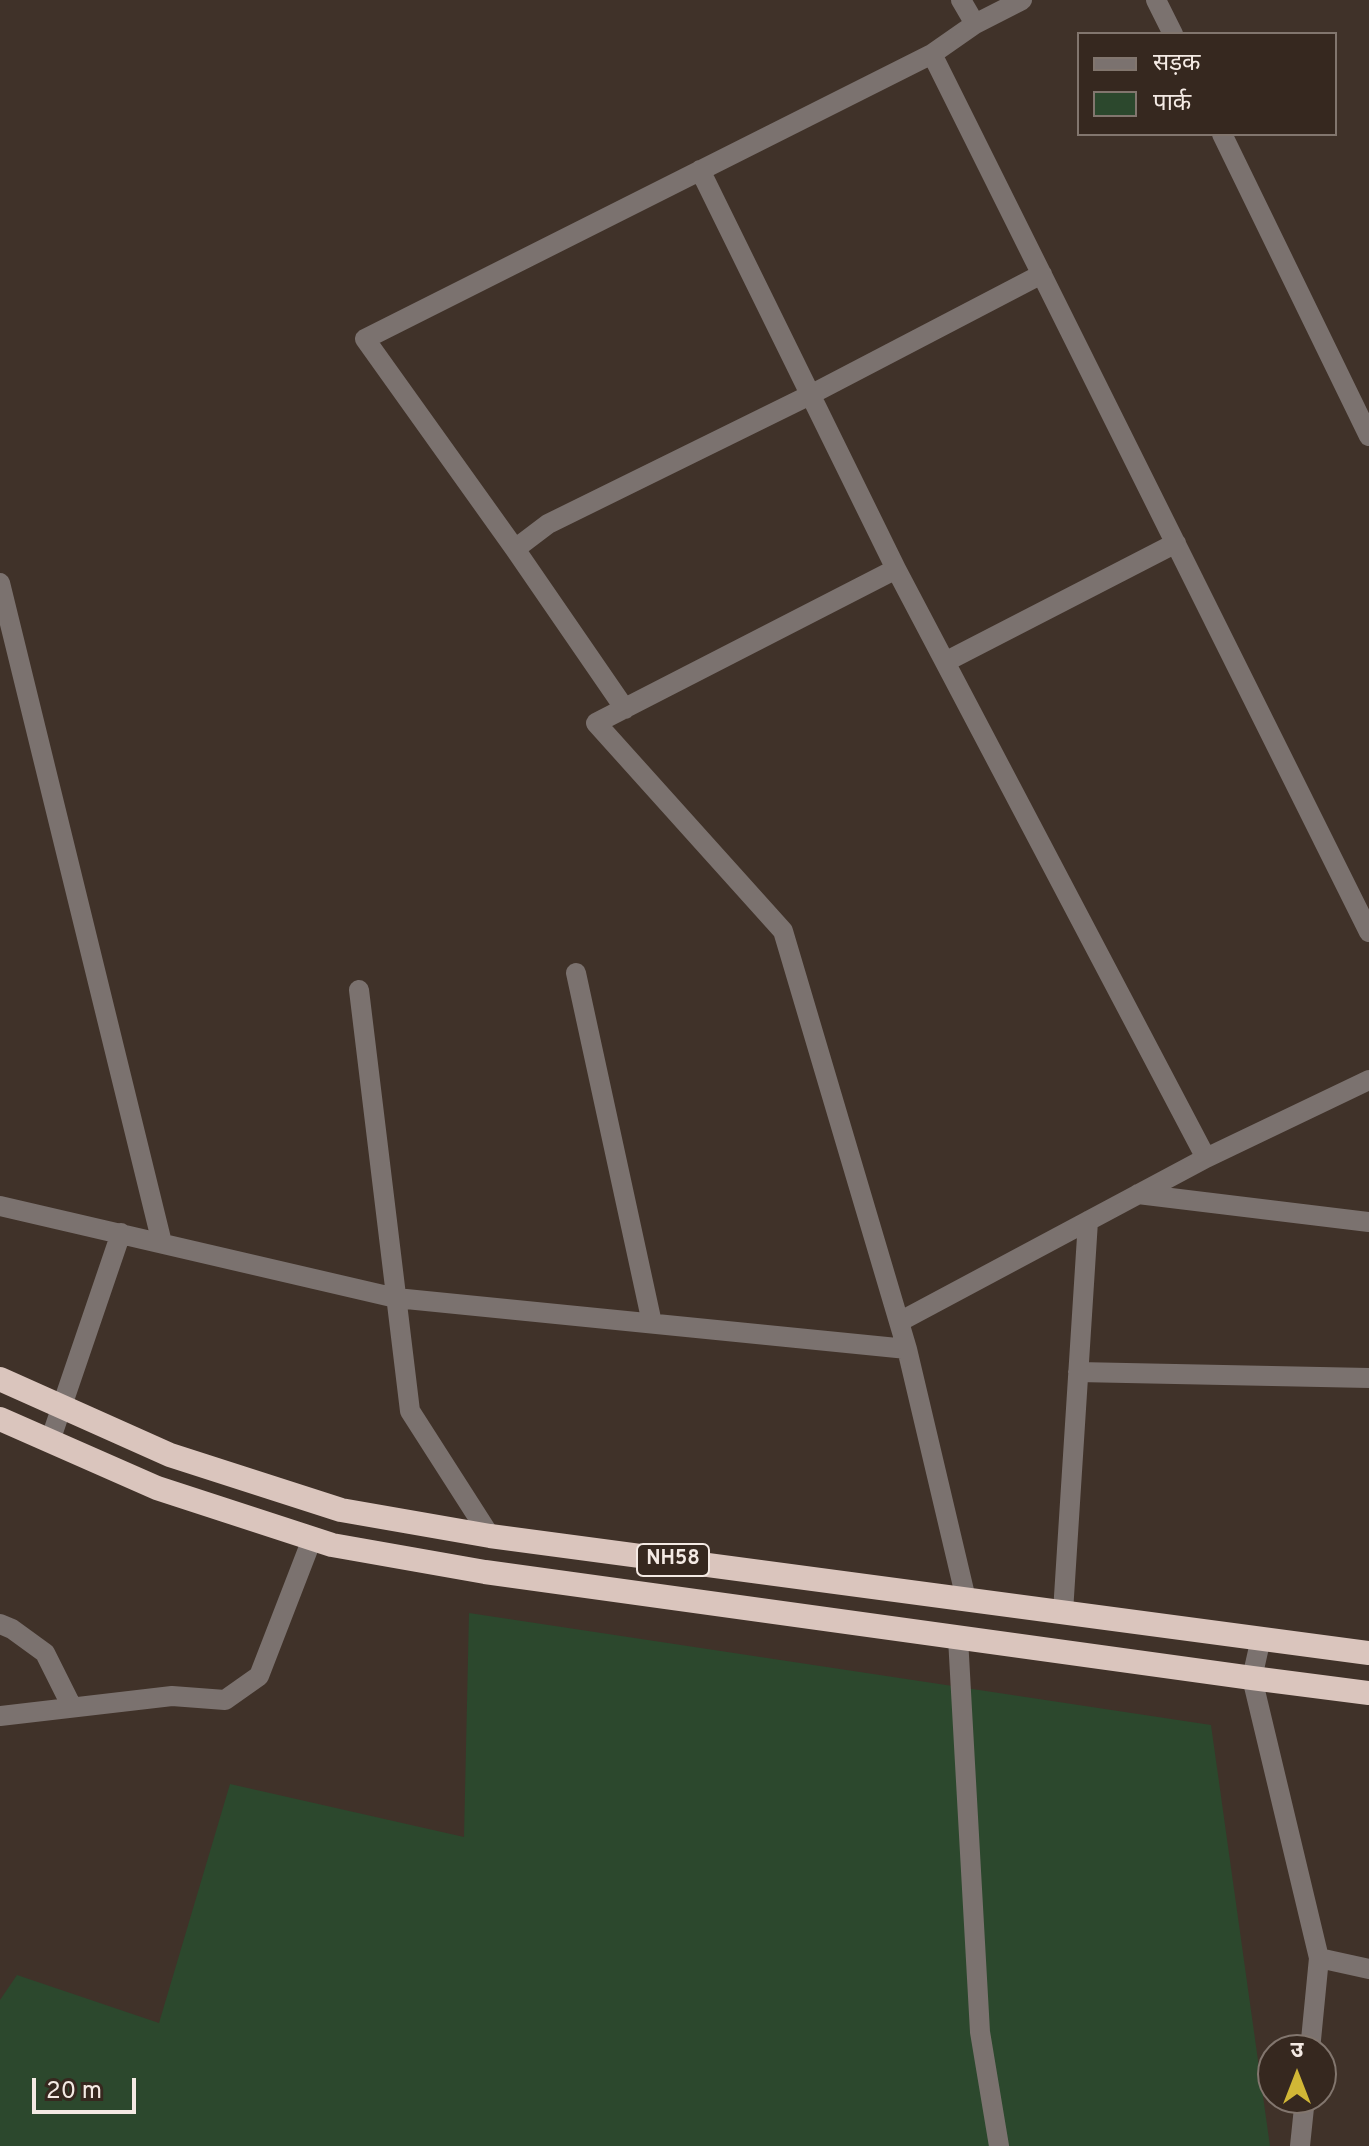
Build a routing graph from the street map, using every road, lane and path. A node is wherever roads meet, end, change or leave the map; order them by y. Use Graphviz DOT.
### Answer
graph roads {
  1 [pos="961,0"];
  2 [pos="1022,0"];
  3 [pos="1156,0"];
  4 [pos="975,24"];
  5 [pos="1172,32"];
  6 [pos="932,54"];
  7 [pos="1223,136"];
  8 [pos="700,170"];
  9 [pos="1042,274"];
  10 [pos="810,395"];
  11 [pos="1369,436"];
  12 [pos="1176,543"];
  13 [pos="515,549"];
  14 [pos="896,569"];
  15 [pos="0,583"];
  16 [pos="945,662"];
  17 [pos="625,709"];
  18 [pos="1369,932"];
  19 [pos="576,973"];
  20 [pos="359,990"];
  21 [pos="1369,1080"];
  22 [pos="1206,1158"];
  23 [pos="1138,1194"];
  24 [pos="0,1206"];
  25 [pos="1088,1221"];
  26 [pos="1369,1222"];
  27 [pos="121,1233"];
  28 [pos="162,1243"];
  29 [pos="396,1298"];
  30 [pos="899,1322"];
  31 [pos="652,1323"];
  32 [pos="907,1349"];
  33 [pos="1078,1372"];
  34 [pos="1369,1378"];
  35 [pos="0,1379"];
  36 [pos="63,1407"];
  37 [pos="0,1419"];
  38 [pos="50,1441"];
  39 [pos="490,1536"];
  40 [pos="312,1539"];
  41 [pos="966,1599"];
  42 [pos="1063,1612"];
  43 [pos="0,1624"];
  44 [pos="958,1638"];
  45 [pos="1261,1638"];
  46 [pos="1369,1653"];
  47 [pos="1252,1678"];
  48 [pos="1369,1693"];
  49 [pos="72,1707"];
  50 [pos="0,1716"];
  51 [pos="1319,1958"];
  52 [pos="1369,1969"];
  53 [pos="1312,2034"];
  54 [pos="1303,2114"];
  55 [pos="999,2146"];
  56 [pos="1300,2146"];
  1 -- 4 [label="street"];
  2 -- 4 [label="street"];
  3 -- 5 [label="street"];
  4 -- 6 [label="street"];
  6 -- 8 [label="street"];
  6 -- 9 [label="street"];
  7 -- 11 [label="street"];
  8 -- 10 [label="street"];
  8 -- 13 [label="street"];
  9 -- 10 [label="street"];
  9 -- 12 [label="street"];
  10 -- 13 [label="street"];
  10 -- 14 [label="street"];
  12 -- 16 [label="street"];
  12 -- 18 [label="street"];
  13 -- 17 [label="street"];
  14 -- 16 [label="street"];
  14 -- 17 [label="street"];
  15 -- 28 [label="street"];
  16 -- 22 [label="street"];
  17 -- 30 [label="street"];
  19 -- 31 [label="street"];
  20 -- 29 [label="street"];
  21 -- 22 [label="street"];
  22 -- 23 [label="street"];
  23 -- 25 [label="street"];
  23 -- 26 [label="street"];
  24 -- 27 [label="street"];
  25 -- 30 [label="street"];
  25 -- 33 [label="street"];
  27 -- 28 [label="street"];
  27 -- 36 [label="street"];
  28 -- 29 [label="street"];
  29 -- 31 [label="street"];
  29 -- 39 [label="street"];
  30 -- 32 [label="street"];
  31 -- 32 [label="street"];
  32 -- 41 [label="street"];
  33 -- 34 [label="street"];
  33 -- 42 [label="street"];
  35 -- 36 [label="highway, NH58"];
  36 -- 38 [label="street"];
  36 -- 39 [label="highway, NH58"];
  37 -- 38 [label="highway, NH58"];
  38 -- 40 [label="highway, NH58"];
  39 -- 41 [label="highway, NH58"];
  40 -- 44 [label="highway, NH58"];
  40 -- 49 [label="street"];
  41 -- 42 [label="highway, NH58"];
  42 -- 45 [label="highway, NH58"];
  43 -- 49 [label="street"];
  44 -- 47 [label="highway, NH58"];
  44 -- 55 [label="street"];
  45 -- 46 [label="highway, NH58"];
  45 -- 47 [label="street"];
  47 -- 48 [label="highway, NH58"];
  47 -- 51 [label="street"];
  49 -- 50 [label="street"];
  51 -- 52 [label="street"];
  51 -- 53 [label="street"];
  54 -- 56 [label="street"];
}
